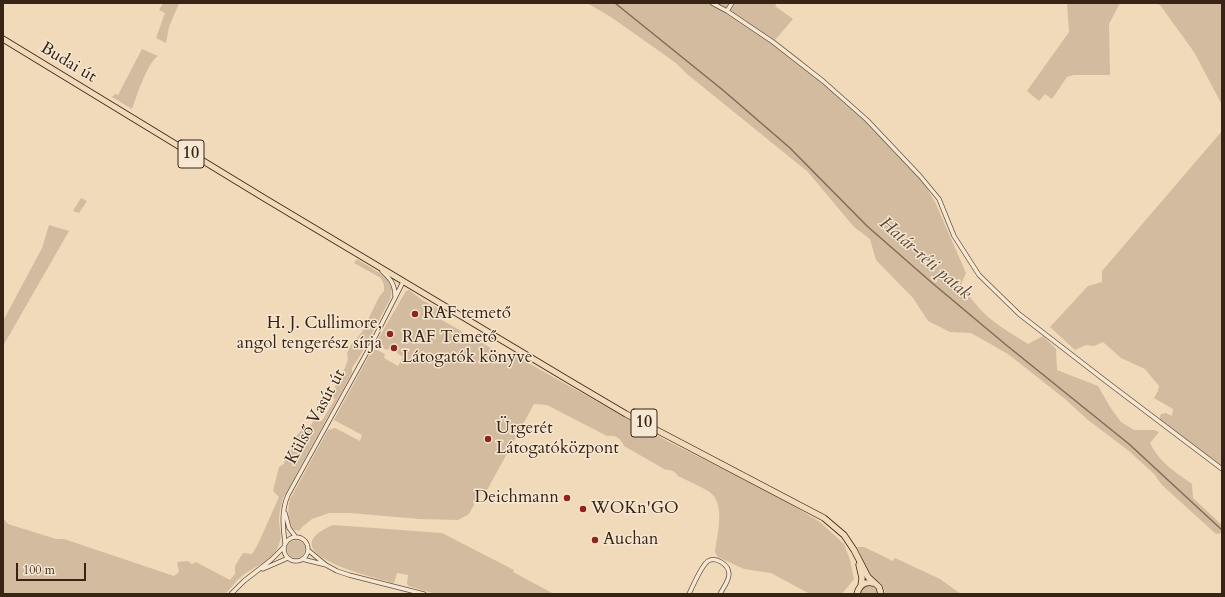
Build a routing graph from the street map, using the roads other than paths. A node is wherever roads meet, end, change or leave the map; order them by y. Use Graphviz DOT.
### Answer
graph roads {
  1 [pos="712,3"];
  2 [pos="732,3"];
  3 [pos="727,11"];
  4 [pos="3,39"];
  5 [pos="376,266"];
  6 [pos="403,282"];
  7 [pos="395,298"];
  8 [pos="1222,469"];
  9 [pos="283,508"];
  10 [pos="294,536"];
  11 [pos="284,545"];
  12 [pos="308,550"];
  13 [pos="856,555"];
  14 [pos="288,558"];
  15 [pos="302,559"];
  16 [pos="326,565"];
  17 [pos="260,570"];
  18 [pos="873,583"];
  19 [pos="861,586"];
  20 [pos="232,594"];
  21 [pos="424,594"];
  22 [pos="689,594"];
  23 [pos="720,594"];
  24 [pos="857,594"];
  25 [pos="881,594"];
  1 -- 3 [label="street"];
  2 -- 3 [label="street"];
  3 -- 8 [label="street"];
  4 -- 5 [label="main road, Budai út / 10"];
  5 -- 6 [label="main road, 10"];
  5 -- 7 [label="street"];
  6 -- 7 [label="street, Külső Vasút út"];
  6 -- 13 [label="main road, 10"];
  7 -- 9 [label="street, Külső Vasút út"];
  9 -- 10 [label="street"];
  9 -- 11 [label="street, Külső Vasút út"];
  10 -- 11 [label="street"];
  10 -- 12 [label="street"];
  11 -- 14 [label="street"];
  11 -- 17 [label="street"];
  12 -- 15 [label="street"];
  12 -- 16 [label="street"];
  13 -- 18 [label="main road, 10"];
  13 -- 19 [label="main road, 10"];
  14 -- 15 [label="street"];
  14 -- 17 [label="street"];
  15 -- 16 [label="street"];
  16 -- 21 [label="street"];
  17 -- 20 [label="street"];
  18 -- 19 [label="main road"];
  18 -- 25 [label="main road, 10"];
  19 -- 24 [label="main road"];
  22 -- 23 [label="street"];
}
